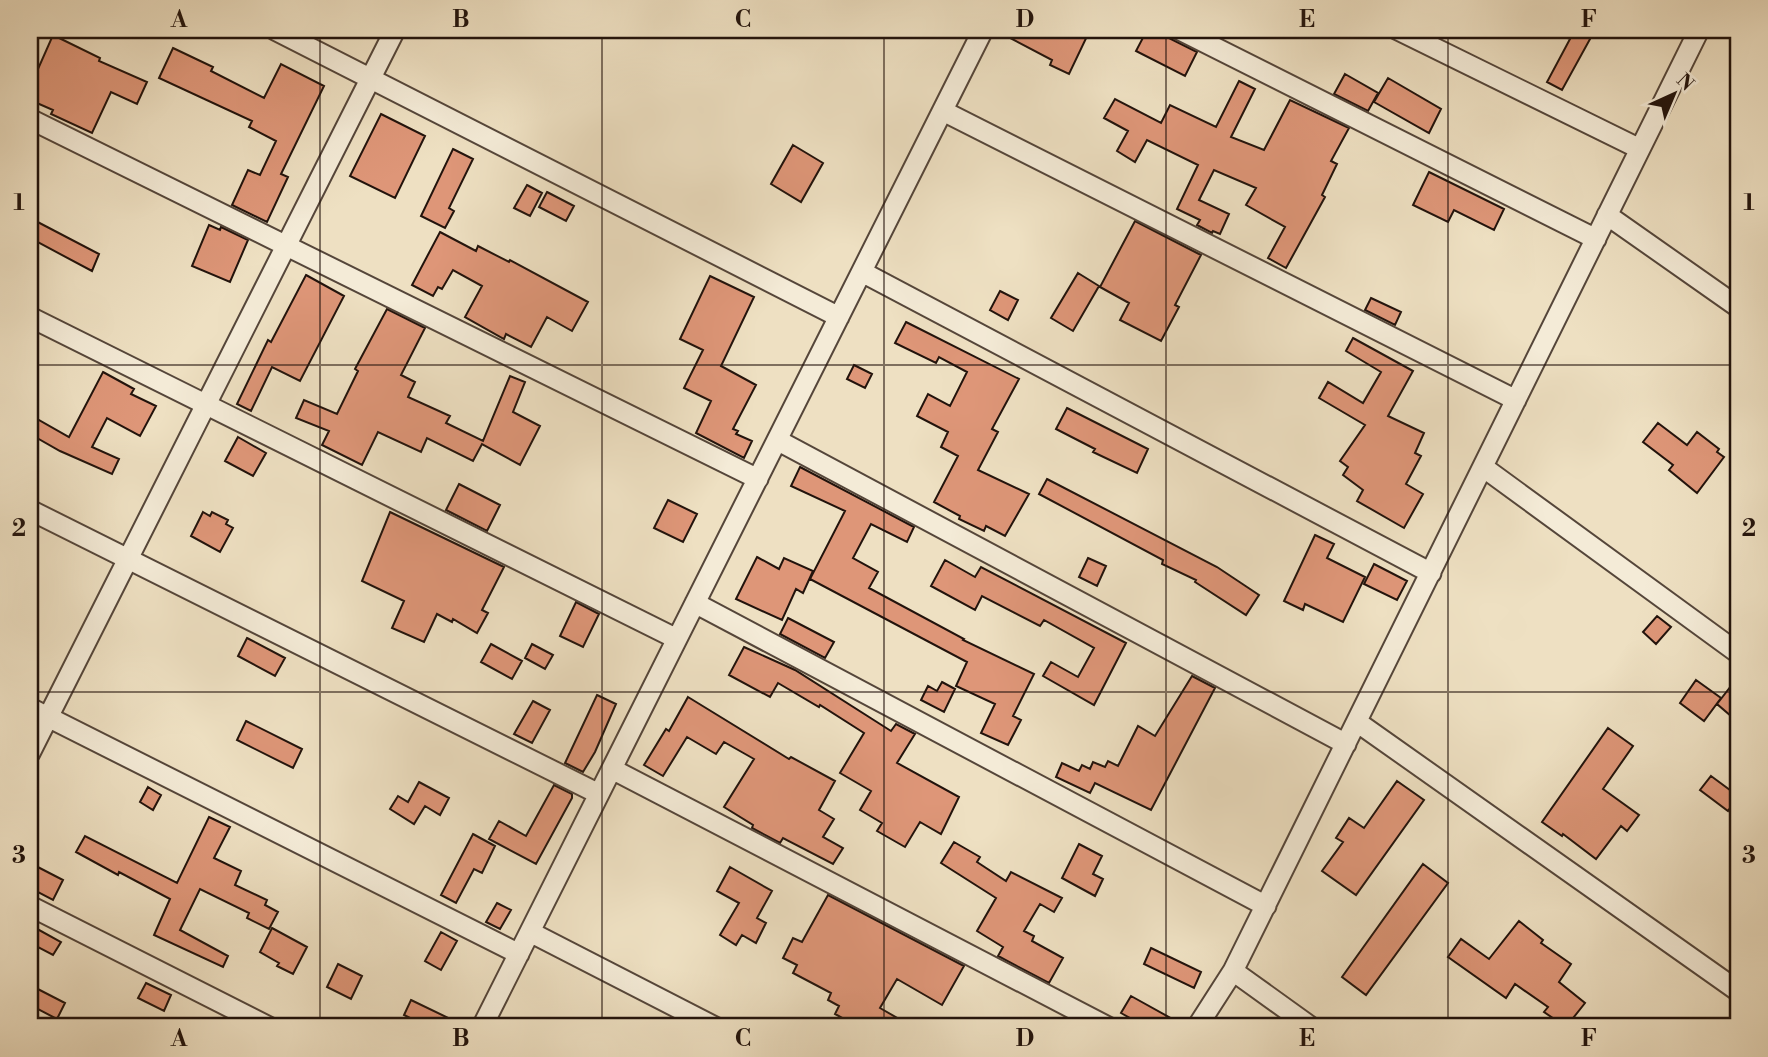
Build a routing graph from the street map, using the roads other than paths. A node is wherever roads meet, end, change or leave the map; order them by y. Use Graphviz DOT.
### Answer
graph roads {
  1 [pos="275,30"];
  2 [pos="395,30"];
  3 [pos="983,30"];
  4 [pos="1180,30"];
  5 [pos="1398,30"];
  6 [pos="1699,30"];
  7 [pos="372,79"];
  8 [pos="943,111"];
  9 [pos="30,119"];
  10 [pos="1640,149"];
  11 [pos="1607,215"];
  12 [pos="1596,239"];
  13 [pos="287,246"];
  14 [pos="862,272"];
  15 [pos="1738,307"];
  16 [pos="30,317"];
  17 [pos="839,317"];
  18 [pos="1516,400"];
  19 [pos="206,405"];
  20 [pos="777,440"];
  21 [pos="1483,467"];
  22 [pos="758,479"];
  23 [pos="30,510"];
  24 [pos="128,559"];
  25 [pos="1431,573"];
  26 [pos="695,603"];
  27 [pos="677,639"];
  28 [pos="1738,653"];
  29 [pos="30,708"];
  30 [pos="48,717"];
  31 [pos="1357,722"];
  32 [pos="1346,744"];
  33 [pos="30,753"];
  34 [pos="612,769"];
  35 [pos="600,794"];
  36 [pos="30,906"];
  37 [pos="1266,906"];
  38 [pos="530,932"];
  39 [pos="519,954"];
  40 [pos="1233,971"];
  41 [pos="1738,991"];
  42 [pos="269,1027"];
  43 [pos="482,1027"];
  44 [pos="715,1027"];
  45 [pos="1108,1027"];
  46 [pos="1197,1027"];
  47 [pos="1311,1027"];
  1 -- 7 [label="street"];
  2 -- 7 [label="street"];
  3 -- 8 [label="street"];
  4 -- 12 [label="street"];
  5 -- 10 [label="street"];
  6 -- 10 [label="street"];
  7 -- 13 [label="street"];
  7 -- 17 [label="street"];
  8 -- 14 [label="street"];
  8 -- 18 [label="street"];
  9 -- 13 [label="street"];
  10 -- 11 [label="street"];
  11 -- 12 [label="street"];
  11 -- 15 [label="street"];
  12 -- 18 [label="street"];
  13 -- 19 [label="street"];
  13 -- 22 [label="street"];
  14 -- 17 [label="street"];
  14 -- 25 [label="street"];
  16 -- 19 [label="street"];
  17 -- 20 [label="street"];
  18 -- 21 [label="street"];
  19 -- 24 [label="street"];
  19 -- 27 [label="street"];
  20 -- 22 [label="street"];
  20 -- 32 [label="street"];
  21 -- 25 [label="street"];
  21 -- 28 [label="street"];
  22 -- 26 [label="street"];
  23 -- 24 [label="street"];
  24 -- 30 [label="street"];
  24 -- 35 [label="street"];
  25 -- 31 [label="street"];
  26 -- 27 [label="street"];
  26 -- 37 [label="street"];
  27 -- 34 [label="street"];
  29 -- 30 [label="street"];
  30 -- 33 [label="street"];
  30 -- 39 [label="street"];
  31 -- 32 [label="street"];
  31 -- 41 [label="street"];
  32 -- 37 [label="street"];
  34 -- 35 [label="street"];
  34 -- 45 [label="street"];
  35 -- 38 [label="street"];
  36 -- 42 [label="street"];
  37 -- 40 [label="street"];
  38 -- 39 [label="street"];
  38 -- 44 [label="street"];
  39 -- 43 [label="street"];
  40 -- 46 [label="street"];
  40 -- 47 [label="street"];
}
